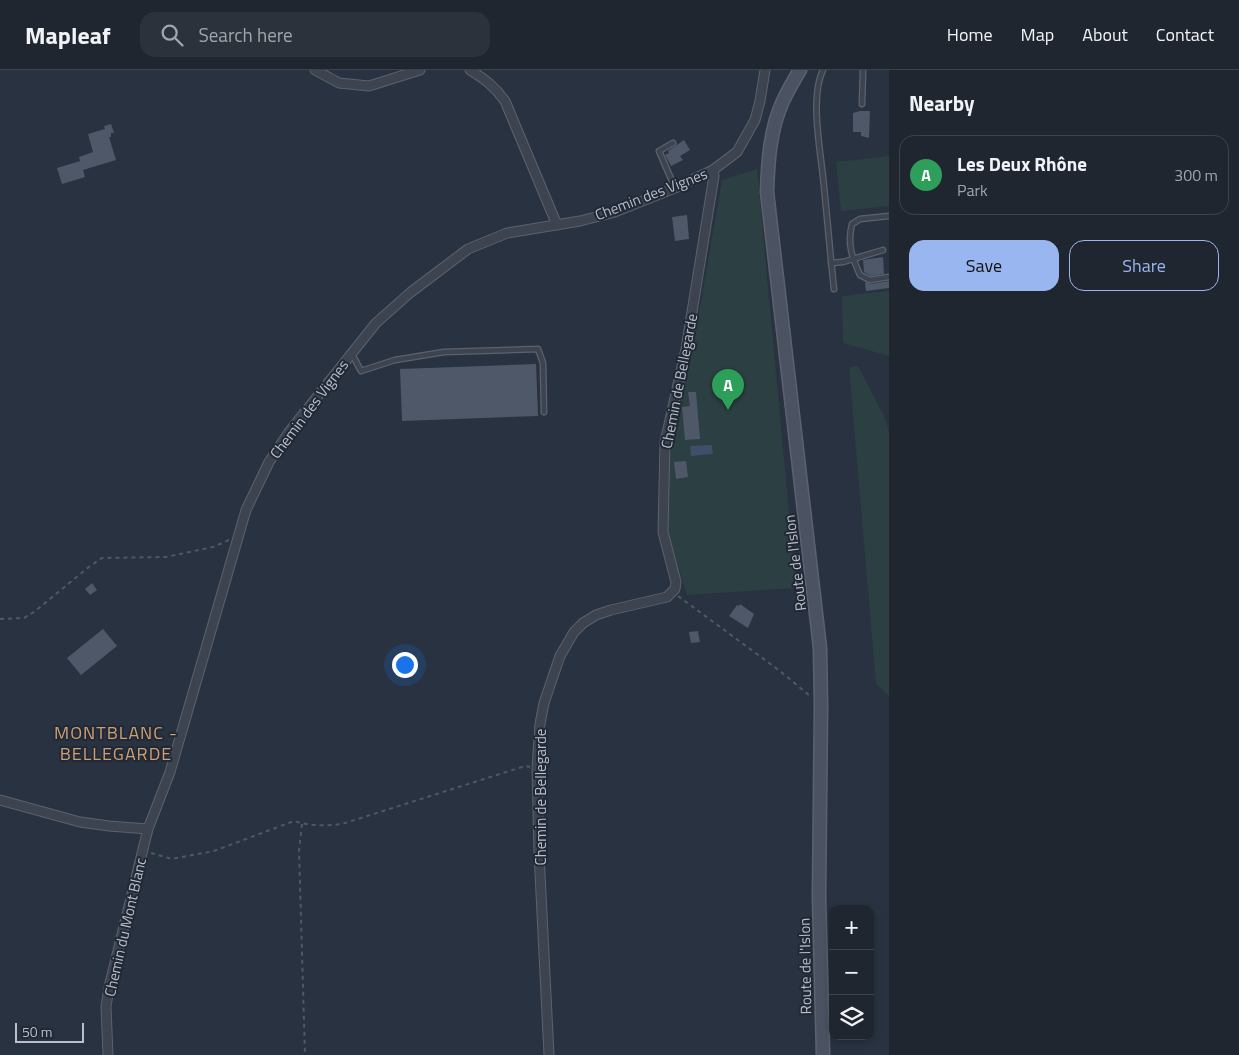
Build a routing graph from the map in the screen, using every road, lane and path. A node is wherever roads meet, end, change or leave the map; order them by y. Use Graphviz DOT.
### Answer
graph roads {
  1 [pos="315,70"];
  2 [pos="420,70"];
  3 [pos="470,70"];
  4 [pos="765,70"];
  5 [pos="823,70"];
  6 [pos="863,70"];
  7 [pos="799,72"];
  8 [pos="862,104"];
  9 [pos="673,143"];
  10 [pos="713,170"];
  11 [pos="675,188"];
  12 [pos="889,216"];
  13 [pos="557,226"];
  14 [pos="883,250"];
  15 [pos="853,259"];
  16 [pos="831,263"];
  17 [pos="889,277"];
  18 [pos="834,289"];
  19 [pos="351,352"];
  20 [pos="544,412"];
  21 [pos="238,536"];
  22 [pos="673,592"];
  23 [pos="0,619"];
  24 [pos="822,706"];
  25 [pos="537,768"];
  26 [pos="0,800"];
  27 [pos="302,824"];
  28 [pos="148,829"];
  29 [pos="143,850"];
  30 [pos="108,1055"];
  31 [pos="305,1055"];
  32 [pos="549,1055"];
  33 [pos="823,1055"];
  1 -- 2 [label="street"];
  3 -- 13 [label="street"];
  4 -- 10 [label="street, Chemin des Vignes"];
  5 -- 16 [label="lane"];
  6 -- 8 [label="lane"];
  7 -- 24 [label="street, Route de l'Islon"];
  9 -- 11 [label="lane"];
  10 -- 11 [label="street, Chemin des Vignes"];
  10 -- 22 [label="street, Chemin de Bellegarde"];
  11 -- 13 [label="street, Chemin des Vignes"];
  12 -- 15 [label="lane"];
  13 -- 19 [label="street, Chemin des Vignes"];
  14 -- 15 [label="lane"];
  15 -- 16 [label="lane"];
  15 -- 17 [label="lane"];
  16 -- 18 [label="lane"];
  19 -- 20 [label="lane"];
  19 -- 21 [label="street, Chemin des Vignes"];
  21 -- 23 [label="path"];
  21 -- 28 [label="street, Chemin des Vignes"];
  22 -- 24 [label="path"];
  22 -- 25 [label="street, Chemin de Bellegarde"];
  24 -- 33 [label="street, Route de l'Islon"];
  25 -- 27 [label="path"];
  25 -- 32 [label="street, Chemin de Bellegarde"];
  26 -- 28 [label="street"];
  27 -- 29 [label="path"];
  27 -- 31 [label="path"];
  28 -- 29 [label="street, Chemin du Mont Blanc"];
  29 -- 30 [label="street, Chemin du Mont Blanc"];
}
